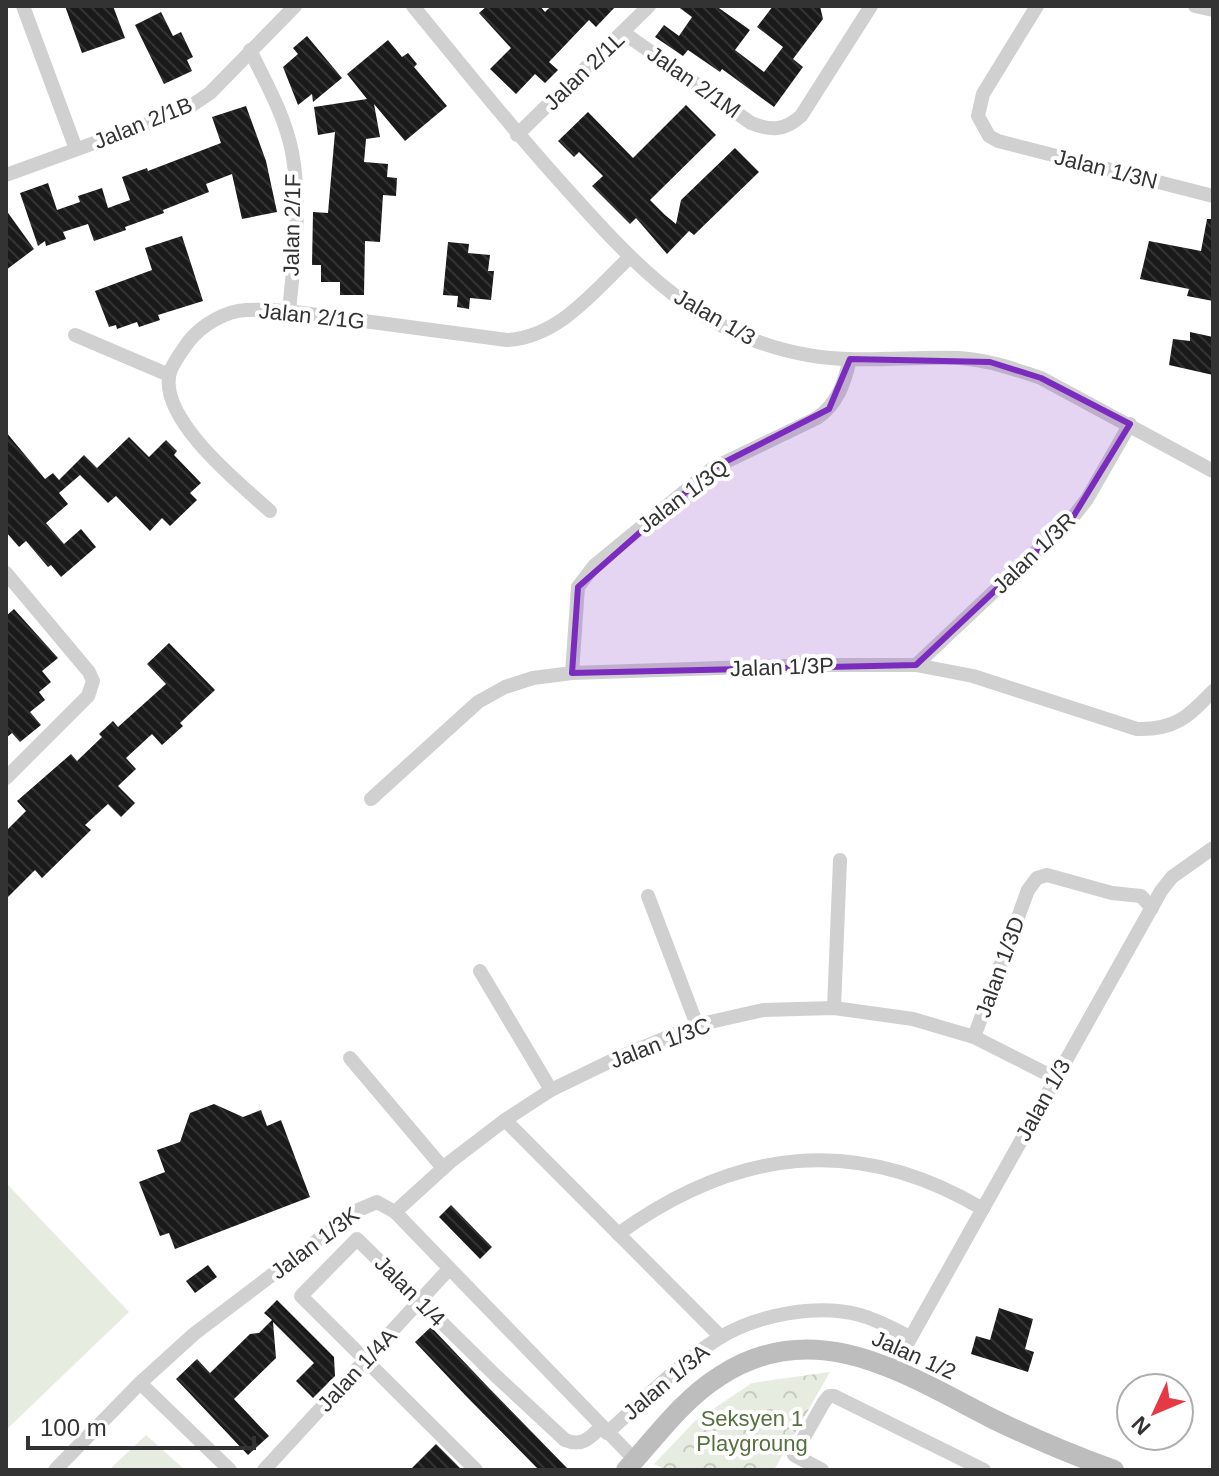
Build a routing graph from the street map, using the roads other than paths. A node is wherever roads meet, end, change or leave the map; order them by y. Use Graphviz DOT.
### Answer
graph roads {
  1 [pos="23,6"];
  2 [pos="295,6"];
  3 [pos="413,6"];
  4 [pos="649,6"];
  5 [pos="871,6"];
  6 [pos="1037,6"];
  7 [pos="1195,6"];
  8 [pos="1213,10"];
  9 [pos="624,33"];
  10 [pos="250,50"];
  11 [pos="517,135"];
  12 [pos="76,149"];
  13 [pos="6,175"];
  14 [pos="1213,196"];
  15 [pos="629,258"];
  16 [pos="289,311"];
  17 [pos="75,335"];
  18 [pos="850,359"];
  19 [pos="169,375"];
  20 [pos="1130,424"];
  21 [pos="1213,471"];
  22 [pos="270,511"];
  23 [pos="6,573"];
  24 [pos="916,665"];
  25 [pos="572,673"];
  26 [pos="1213,691"];
  27 [pos="6,778"];
  28 [pos="371,799"];
  29 [pos="1213,848"];
  30 [pos="840,860"];
  31 [pos="648,896"];
  32 [pos="1152,908"];
  33 [pos="480,971"];
  34 [pos="834,1008"];
  35 [pos="697,1025"];
  36 [pos="974,1037"];
  37 [pos="350,1058"];
  38 [pos="1055,1078"];
  39 [pos="551,1090"];
  40 [pos="505,1120"];
  41 [pos="443,1168"];
  42 [pos="983,1209"];
  43 [pos="395,1212"];
  44 [pos="618,1234"];
  45 [pos="449,1269"];
  46 [pos="421,1302"];
  47 [pos="721,1337"];
  48 [pos="910,1337"];
  49 [pos="365,1360"];
  50 [pos="893,1369"];
  51 [pos="140,1383"];
  52 [pos="604,1430"];
  53 [pos="1069,1462"];
  54 [pos="630,1465"];
  55 [pos="55,1470"];
  56 [pos="230,1470"];
  57 [pos="264,1470"];
  58 [pos="476,1470"];
  59 [pos="822,1470"];
  60 [pos="984,1470"];
  61 [pos="1114,1470"];
  1 -- 12 [label="street"];
  2 -- 10 [label="street, Jalan 2/1B"];
  3 -- 11 [label="street, Jalan 1/3"];
  4 -- 9 [label="street, Jalan 2/1L"];
  5 -- 9 [label="street, Jalan 2/1M"];
  6 -- 14 [label="street, Jalan 1/3N"];
  7 -- 8 [label="street"];
  9 -- 11 [label="street, Jalan 2/1L"];
  10 -- 12 [label="street, Jalan 2/1B"];
  10 -- 16 [label="street, Jalan 2/1F"];
  11 -- 15 [label="street, Jalan 1/3"];
  12 -- 13 [label="street, Jalan 2/1B"];
  15 -- 16 [label="street, Jalan 2/1G"];
  15 -- 18 [label="street, Jalan 1/3"];
  16 -- 19 [label="street, Jalan 2/1G"];
  17 -- 19 [label="street"];
  18 -- 20 [label="street, Jalan 1/3"];
  18 -- 25 [label="street, Jalan 1/3Q"];
  19 -- 22 [label="street"];
  20 -- 21 [label="street, Jalan 1/3"];
  20 -- 24 [label="street, Jalan 1/3R"];
  23 -- 27 [label="street"];
  24 -- 25 [label="street, Jalan 1/3P"];
  24 -- 26 [label="street, Jalan 1/3P"];
  25 -- 28 [label="street, Jalan 1/3P"];
  29 -- 32 [label="street, Jalan 1/3"];
  30 -- 34 [label="street"];
  31 -- 35 [label="street"];
  32 -- 36 [label="street, Jalan 1/3D"];
  32 -- 38 [label="street, Jalan 1/3"];
  33 -- 39 [label="street"];
  34 -- 35 [label="street, Jalan 1/3C"];
  34 -- 36 [label="street, Jalan 1/3C"];
  35 -- 39 [label="street, Jalan 1/3C"];
  36 -- 38 [label="street, Jalan 1/3C"];
  37 -- 41 [label="street"];
  38 -- 42 [label="street, Jalan 1/3"];
  39 -- 40 [label="street, Jalan 1/3C"];
  40 -- 41 [label="street, Jalan 1/3C"];
  40 -- 44 [label="street"];
  41 -- 43 [label="street, Jalan 1/3C"];
  42 -- 44 [label="street"];
  42 -- 48 [label="street, Jalan 1/3"];
  43 -- 45 [label="street, Jalan 1/3K"];
  43 -- 51 [label="street, Jalan 1/3K"];
  44 -- 47 [label="street"];
  45 -- 46 [label="street, Jalan 1/4A"];
  45 -- 52 [label="street, Jalan 1/3K"];
  46 -- 49 [label="street, Jalan 1/4A"];
  46 -- 49 [label="street, Jalan 1/4"];
  46 -- 52 [label="street, Jalan 1/4"];
  47 -- 48 [label="street, Jalan 1/3A"];
  47 -- 52 [label="street, Jalan 1/3A"];
  48 -- 50 [label="street, Jalan 1/3"];
  49 -- 57 [label="street, Jalan 1/4A"];
  49 -- 58 [label="street, Jalan 1/4"];
  50 -- 53 [label="street, Jalan 1/2"];
  50 -- 54 [label="street, Jalan 1/2"];
  51 -- 55 [label="street, Jalan 1/3K"];
  51 -- 56 [label="street"];
  52 -- 54 [label="street, Jalan 1/3K"];
  53 -- 61 [label="street, Jalan 1/2"];
  59 -- 60 [label="street"];
}
